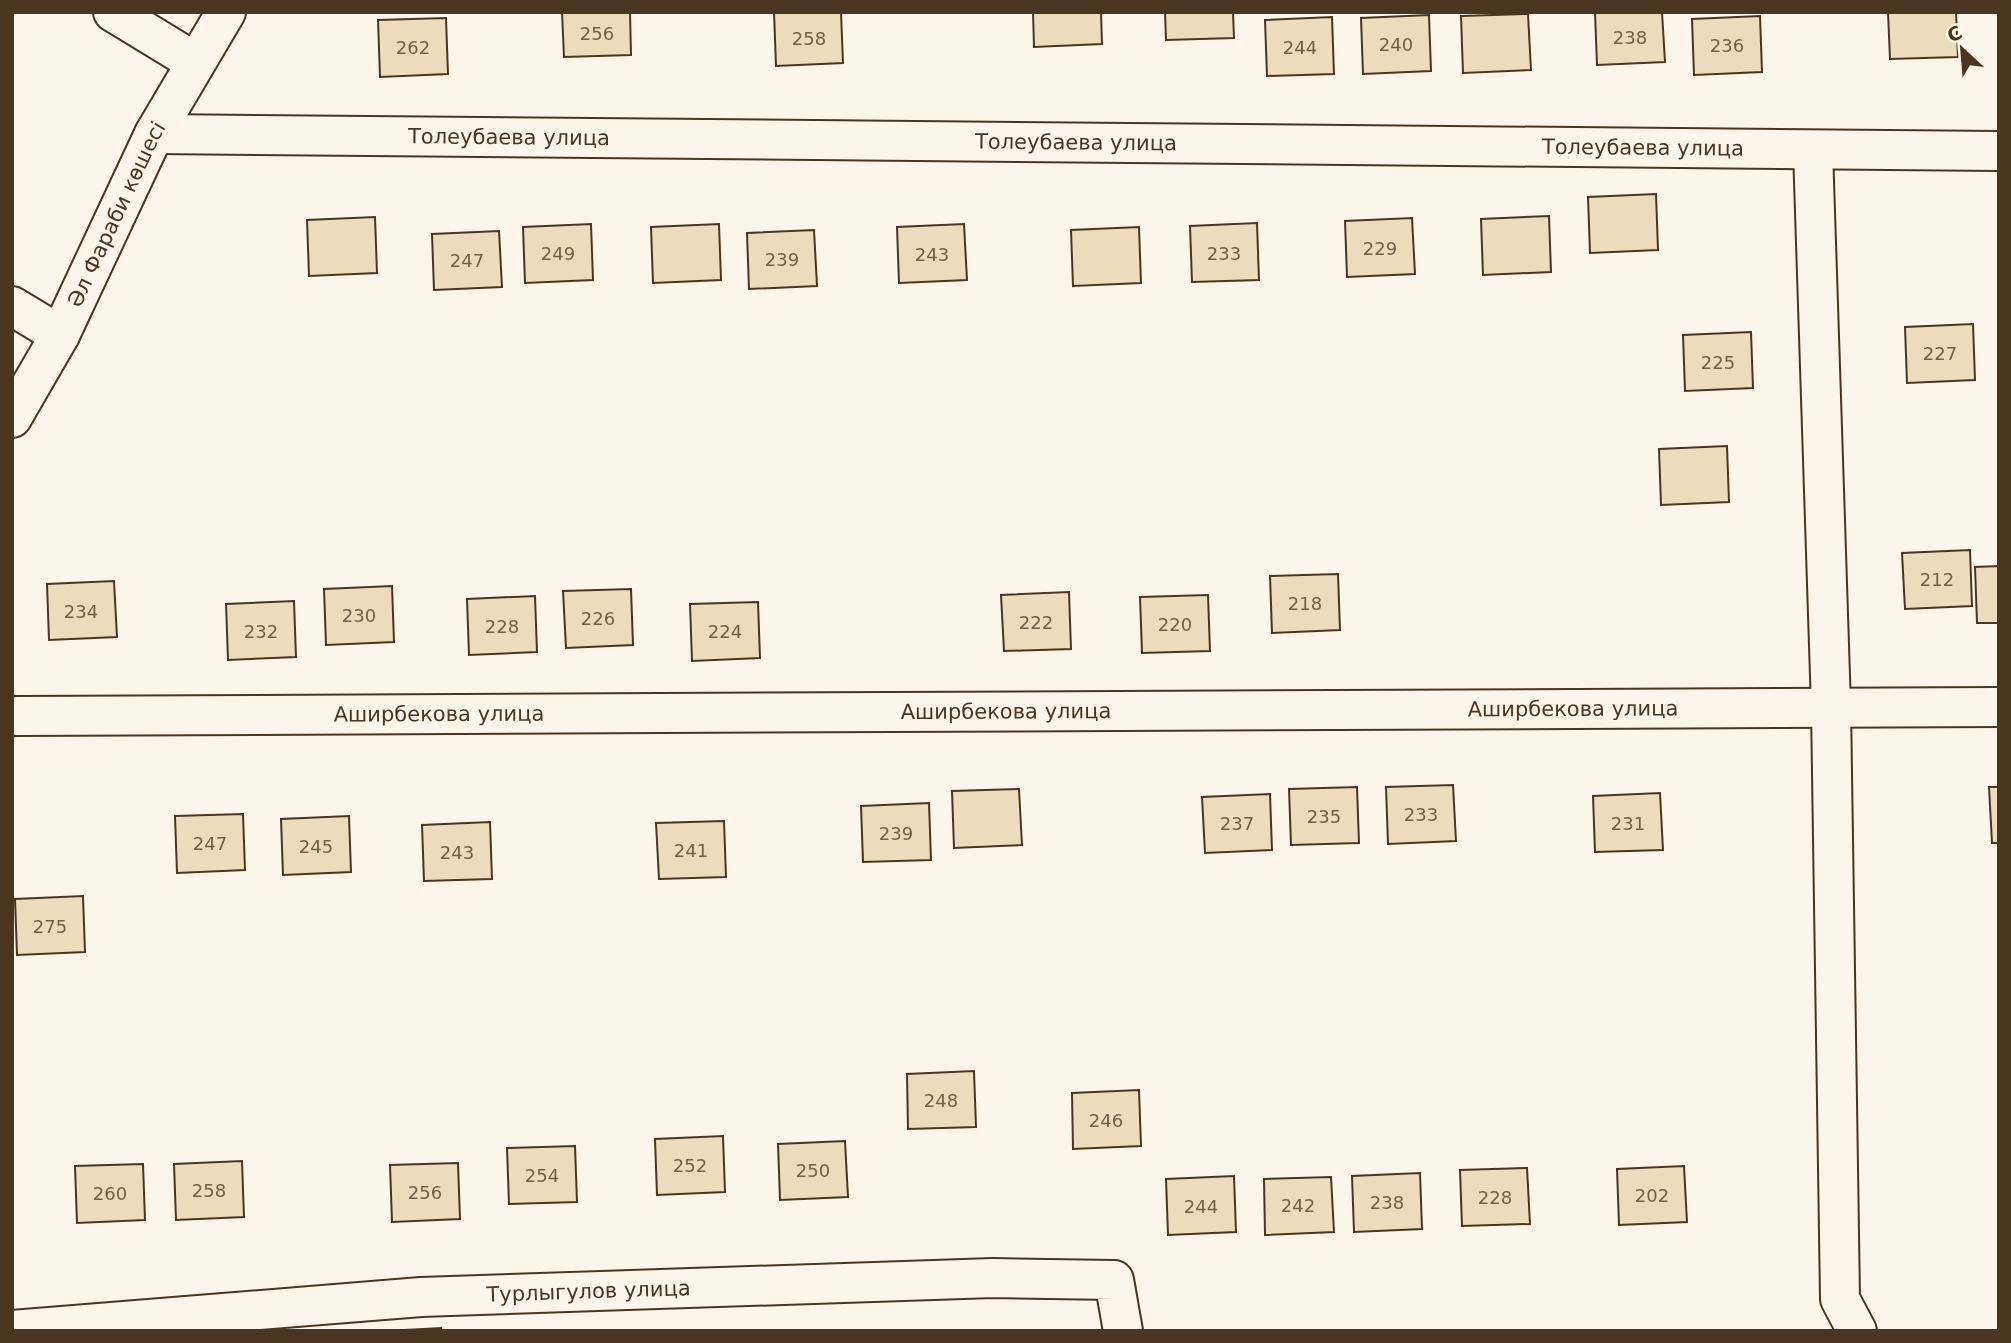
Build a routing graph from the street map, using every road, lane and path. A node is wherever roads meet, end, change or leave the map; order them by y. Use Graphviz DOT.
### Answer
graph roads {
  1 [pos="113,12"];
  2 [pos="226,12"];
  3 [pos="195,62"];
  4 [pos="154,134"];
  5 [pos="1814,150"];
  6 [pos="1999,152"];
  7 [pos="12,306"];
  8 [pos="60,335"];
  9 [pos="12,418"];
  10 [pos="1832,707"];
  11 [pos="1999,707"];
  12 [pos="12,716"];
  13 [pos="12,1330"];
  14 [pos="1123,1331"];
  15 [pos="1857,1331"];
  1 -- 3 [label="street"];
  2 -- 3 [label="street, Әл Фараби көшесі"];
  3 -- 4 [label="street, Әл Фараби көшесі"];
  4 -- 5 [label="street, Толеубаева улица"];
  4 -- 8 [label="street, Әл Фараби көшесі"];
  5 -- 6 [label="street, Толеубаева улица"];
  5 -- 10 [label="street"];
  7 -- 8 [label="street"];
  8 -- 9 [label="street, Әл Фараби көшесі"];
  10 -- 11 [label="street, Аширбекова улица"];
  10 -- 12 [label="street, Аширбекова улица"];
  10 -- 15 [label="street"];
  13 -- 14 [label="street, Турлыгулов улица"];
}
